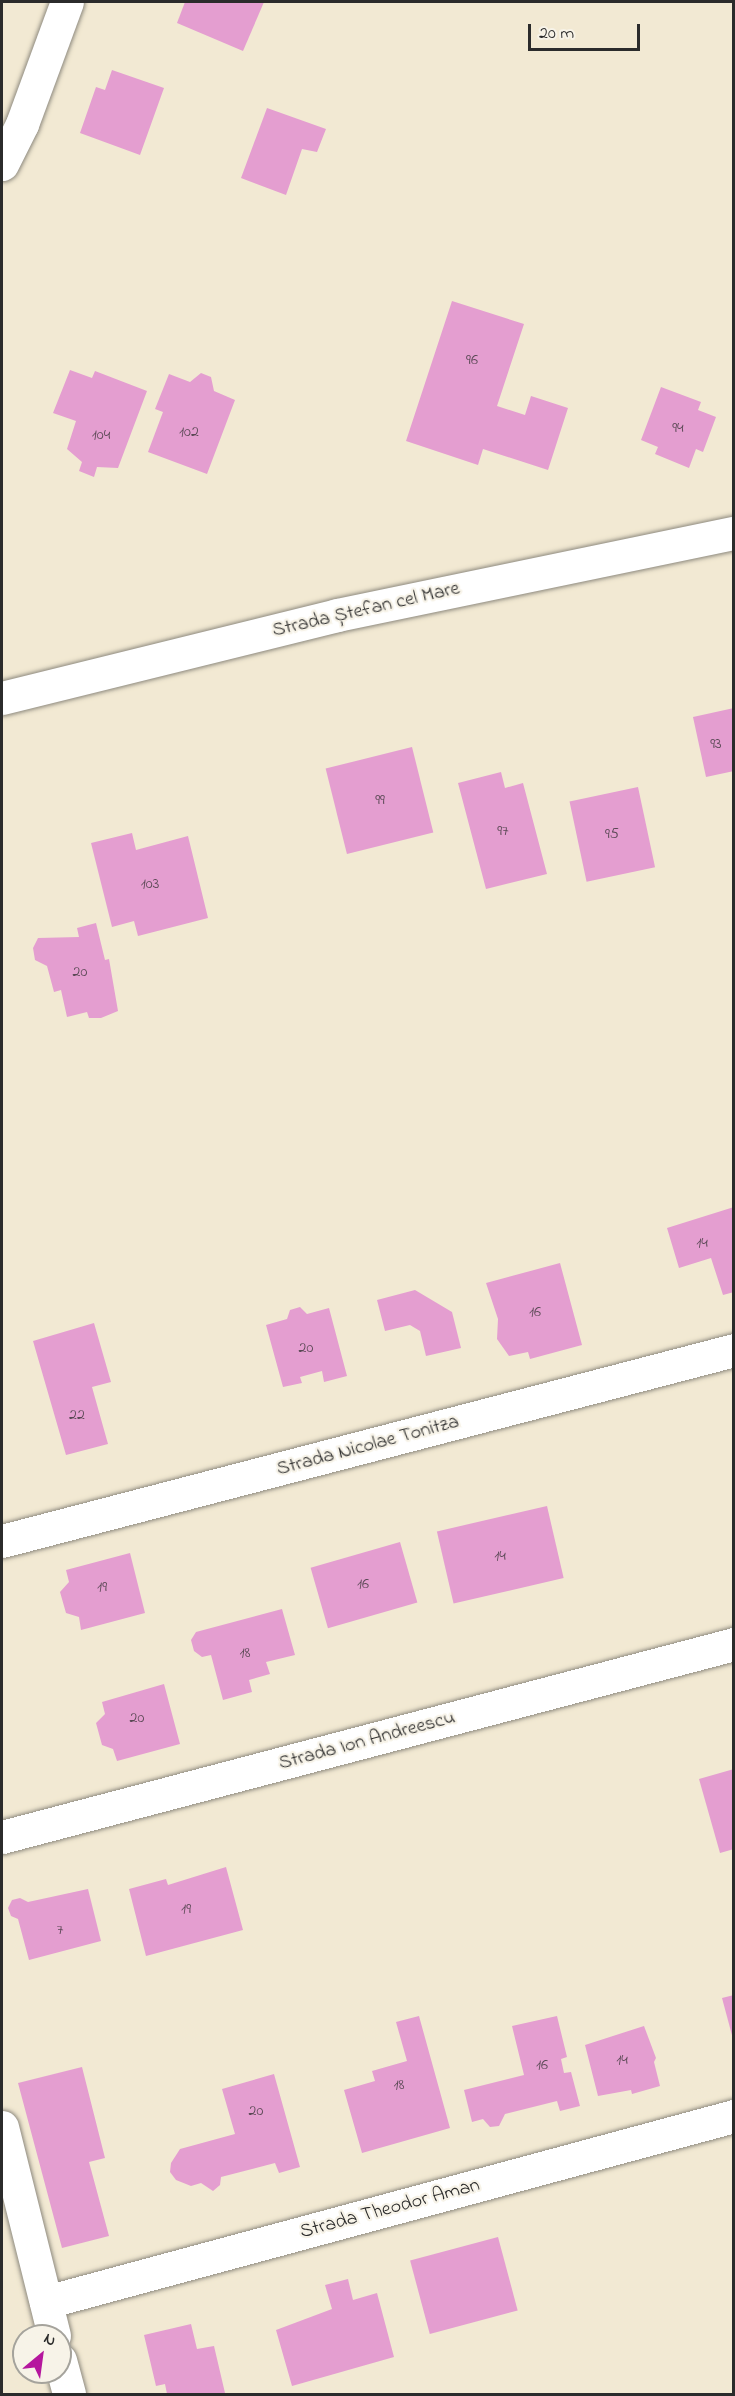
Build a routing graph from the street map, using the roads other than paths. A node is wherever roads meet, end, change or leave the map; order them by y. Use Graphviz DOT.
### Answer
graph roads {
  1 [pos="67,2"];
  2 [pos="2,164"];
  3 [pos="734,533"];
  4 [pos="2,698"];
  5 [pos="734,1350"];
  6 [pos="2,1541"];
  7 [pos="734,1644"];
  8 [pos="2,1837"];
  9 [pos="734,2116"];
  10 [pos="2,2127"];
  11 [pos="46,2302"];
  12 [pos="51,2324"];
  1 -- 2 [label="street"];
  3 -- 4 [label="street, Strada Ștefan cel Mare"];
  5 -- 6 [label="street, Strada Nicolae Tonitza"];
  7 -- 8 [label="street, Strada Ion Andreescu"];
  9 -- 11 [label="street, Strada Theodor Aman"];
  10 -- 11 [label="street"];
  11 -- 12 [label="street"];
}
